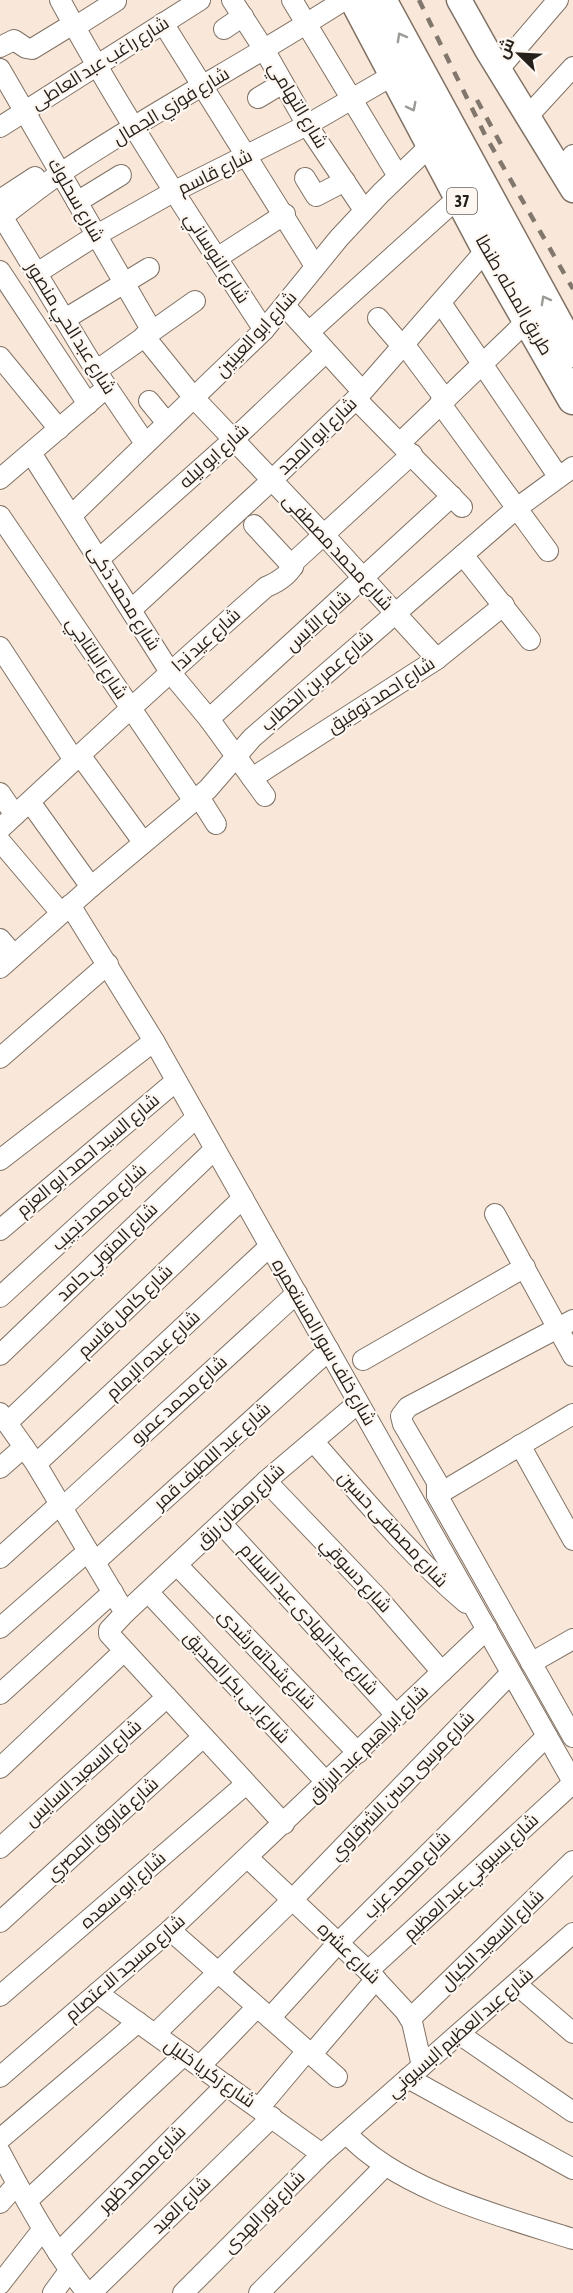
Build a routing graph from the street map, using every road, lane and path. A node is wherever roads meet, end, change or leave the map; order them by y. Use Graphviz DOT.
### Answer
graph roads {
  1 [pos="60,0"];
  2 [pos="200,0"];
  3 [pos="292,0"];
  4 [pos="344,0"];
  5 [pos="355,0"];
  6 [pos="381,0"];
  7 [pos="459,0"];
  8 [pos="558,0"];
  9 [pos="116,1"];
  10 [pos="237,8"];
  11 [pos="168,13"];
  12 [pos="306,24"];
  13 [pos="74,26"];
  14 [pos="224,28"];
  15 [pos="0,47"];
  16 [pos="265,51"];
  17 [pos="96,65"];
  18 [pos="573,67"];
  19 [pos="0,69"];
  20 [pos="499,69"];
  21 [pos="395,74"];
  22 [pos="283,83"];
  23 [pos="203,86"];
  24 [pos="258,98"];
  25 [pos="352,99"];
  26 [pos="25,111"];
  27 [pos="528,116"];
  28 [pos="307,125"];
  29 [pos="0,127"];
  30 [pos="134,128"];
  31 [pos="431,145"];
  32 [pos="248,156"];
  33 [pos="567,162"];
  34 [pos="58,168"];
  35 [pos="121,175"];
  36 [pos="398,176"];
  37 [pos="305,178"];
  38 [pos="345,181"];
  39 [pos="573,190"];
  40 [pos="173,192"];
  41 [pos="460,196"];
  42 [pos="77,202"];
  43 [pos="1,210"];
  44 [pos="364,210"];
  45 [pos="285,214"];
  46 [pos="95,236"];
  47 [pos="487,249"];
  48 [pos="217,258"];
  49 [pos="315,266"];
  50 [pos="149,268"];
  51 [pos="0,271"];
  52 [pos="37,273"];
  53 [pos="125,283"];
  54 [pos="195,301"];
  55 [pos="441,303"];
  56 [pos="285,306"];
  57 [pos="378,318"];
  58 [pos="65,319"];
  59 [pos="528,319"];
  60 [pos="264,330"];
  61 [pos="309,332"];
  62 [pos="148,334"];
  63 [pos="403,345"];
  64 [pos="326,352"];
  65 [pos="573,352"];
  66 [pos="0,357"];
  67 [pos="482,362"];
  68 [pos="96,371"];
  69 [pos="107,387"];
  70 [pos="359,395"];
  71 [pos="194,398"];
  72 [pos="573,399"];
  73 [pos="149,401"];
  74 [pos="442,401"];
  75 [pos="88,404"];
  76 [pos="167,423"];
  77 [pos="59,429"];
  78 [pos="233,440"];
  79 [pos="145,443"];
  80 [pos="406,448"];
  81 [pos="31,453"];
  82 [pos="566,471"];
  83 [pos="1,477"];
  84 [pos="272,480"];
  85 [pos="517,508"];
  86 [pos="72,515"];
  87 [pos="0,516"];
  88 [pos="254,525"];
  89 [pos="324,535"];
  90 [pos="548,551"];
  91 [pos="463,555"];
  92 [pos="99,559"];
  93 [pos="293,567"];
  94 [pos="363,579"];
  95 [pos="504,605"];
  96 [pos="132,609"];
  97 [pos="394,614"];
  98 [pos="530,640"];
  99 [pos="0,647"];
  100 [pos="437,659"];
  101 [pos="170,672"];
  102 [pos="132,710"];
  103 [pos="209,719"];
  104 [pos="236,755"];
  105 [pos="77,758"];
  106 [pos="252,778"];
  107 [pos="0,792"];
  108 [pos="265,796"];
  109 [pos="196,799"];
  110 [pos="30,802"];
  111 [pos="15,815"];
  112 [pos="216,824"];
  113 [pos="0,829"];
  114 [pos="0,842"];
  115 [pos="143,842"];
  116 [pos="91,887"];
  117 [pos="66,909"];
  118 [pos="0,939"];
  119 [pos="7,962"];
  120 [pos="108,964"];
  121 [pos="154,1041"];
  122 [pos="0,1058"];
  123 [pos="176,1081"];
  124 [pos="197,1117"];
  125 [pos="215,1149"];
  126 [pos="0,1160"];
  127 [pos="243,1198"];
  128 [pos="495,1214"];
  129 [pos="0,1230"];
  130 [pos="270,1246"];
  131 [pos="525,1267"];
  132 [pos="297,1293"];
  133 [pos="0,1298"];
  134 [pos="566,1325"];
  135 [pos="328,1350"];
  136 [pos="0,1355"];
  137 [pos="573,1356"];
  138 [pos="363,1360"];
  139 [pos="358,1403"];
  140 [pos="573,1414"];
  141 [pos="4,1418"];
  142 [pos="313,1442"];
  143 [pos="520,1445"];
  144 [pos="24,1447"];
  145 [pos="36,1464"];
  146 [pos="0,1468"];
  147 [pos="266,1481"];
  148 [pos="437,1495"];
  149 [pos="61,1506"];
  150 [pos="221,1523"];
  151 [pos="573,1540"];
  152 [pos="91,1556"];
  153 [pos="0,1558"];
  154 [pos="177,1565"];
  155 [pos="112,1592"];
  156 [pos="148,1592"];
  157 [pos="125,1613"];
  158 [pos="482,1621"];
  159 [pos="0,1628"];
  160 [pos="573,1639"];
  161 [pos="124,1651"];
  162 [pos="531,1663"];
  163 [pos="442,1672"];
  164 [pos="511,1673"];
  165 [pos="0,1694"];
  166 [pos="167,1697"];
  167 [pos="397,1716"];
  168 [pos="547,1736"];
  169 [pos="204,1737"];
  170 [pos="573,1737"];
  171 [pos="358,1753"];
  172 [pos="0,1768"];
  173 [pos="573,1782"];
  174 [pos="327,1783"];
  175 [pos="246,1784"];
  176 [pos="284,1824"];
  177 [pos="0,1848"];
  178 [pos="248,1858"];
  179 [pos="573,1861"];
  180 [pos="293,1899"];
  181 [pos="0,1922"];
  182 [pos="170,1930"];
  183 [pos="572,1937"];
  184 [pos="338,1943"];
  185 [pos="218,1972"];
  186 [pos="372,1975"];
  187 [pos="516,1984"];
  188 [pos="97,1993"];
  189 [pos="0,1996"];
  190 [pos="264,2013"];
  191 [pos="410,2019"];
  192 [pos="138,2022"];
  193 [pos="573,2033"];
  194 [pos="154,2034"];
  195 [pos="459,2034"];
  196 [pos="309,2053"];
  197 [pos="184,2055"];
  198 [pos="200,2066"];
  199 [pos="415,2072"];
  200 [pos="0,2077"];
  201 [pos="337,2077"];
  202 [pos="226,2085"];
  203 [pos="266,2112"];
  204 [pos="573,2112"];
  205 [pos="346,2133"];
  206 [pos="0,2139"];
  207 [pos="0,2152"];
  208 [pos="322,2154"];
  209 [pos="385,2166"];
  210 [pos="573,2169"];
  211 [pos="22,2192"];
  212 [pos="0,2203"];
  213 [pos="43,2229"];
  214 [pos="571,2236"];
  215 [pos="58,2253"];
  216 [pos="69,2271"];
  217 [pos="0,2284"];
  218 [pos="53,2293"];
  219 [pos="89,2293"];
  220 [pos="183,2293"];
  221 [pos="259,2293"];
  1 -- 13 [label="street, شارع النوساني"];
  2 -- 11 [label="street, شارع راغب عبد العاطى"];
  3 -- 12 [label="street"];
  4 -- 12 [label="street, شارع فوزي الجمال"];
  5 -- 21 [label="main road, طريق المحله, طنطا / 37"];
  65 -- 6 [label="main road, طريق المحله, طنطا / 37, one-way"];
  7 -- 20 [label="street"];
  8 -- 20 [label="street"];
  9 -- 13 [label="street"];
  10 -- 14 [label="street"];
  10 -- 16 [label="street, شارع التهامي"];
  11 -- 17 [label="street, شارع راغب عبد العاطى"];
  11 -- 23 [label="street"];
  12 -- 16 [label="street, شارع فوزي الجمال"];
  12 -- 25 [label="street"];
  13 -- 15 [label="street"];
  13 -- 17 [label="street, شارع النوساني"];
  16 -- 22 [label="street, شارع التهامي"];
  16 -- 23 [label="street, شارع فوزي الجمال"];
  17 -- 26 [label="street, شارع راغب عبد العاطى"];
  17 -- 30 [label="street, شارع النوساني"];
  18 -- 27 [label="street"];
  19 -- 26 [label="street, شارع سحلوك"];
  20 -- 27 [label="street"];
  21 -- 25 [label="street, شارع قاسم"];
  21 -- 31 [label="main road, طريق المحله, طنطا / 37, one-way"];
  22 -- 24 [label="street"];
  22 -- 28 [label="street, شارع التهامي"];
  23 -- 30 [label="street, شارع فوزي الجمال"];
  23 -- 32 [label="street"];
  25 -- 28 [label="street, شارع قاسم"];
  25 -- 36 [label="street"];
  26 -- 29 [label="street, شارع راغب عبد العاطى"];
  26 -- 34 [label="street, شارع سحلوك"];
  27 -- 33 [label="street"];
  28 -- 32 [label="street, شارع قاسم"];
  28 -- 38 [label="street, شارع التهامي"];
  30 -- 34 [label="street, شارع فوزي الجمال"];
  30 -- 40 [label="street, شارع النوساني"];
  31 -- 36 [label="street, شارع ابو العينين"];
  31 -- 41 [label="main road, طريق المحله, طنطا / 37"];
  32 -- 40 [label="street, شارع قاسم"];
  32 -- 45 [label="street"];
  33 -- 39 [label="street"];
  34 -- 42 [label="street, شارع سحلوك"];
  34 -- 43 [label="street, شارع فوزي الجمال"];
  35 -- 42 [label="street"];
  36 -- 44 [label="street, شارع ابو العينين"];
  37 -- 38 [label="street"];
  38 -- 44 [label="street, شارع التهامي"];
  40 -- 46 [label="street, شارع قاسم"];
  40 -- 48 [label="street, شارع النوساني"];
  41 -- 47 [label="main road, طريق المحله, طنطا / 37"];
  41 -- 61 [label="street"];
  42 -- 46 [label="street, شارع سحلوك"];
  43 -- 52 [label="street, شارع عبد الحي منصور"];
  44 -- 49 [label="street, شارع ابو العينين"];
  45 -- 48 [label="street"];
  45 -- 49 [label="street"];
  46 -- 52 [label="street, شارع قاسم"];
  46 -- 53 [label="street, شارع سحلوك"];
  47 -- 55 [label="street, شارع ابو المجد"];
  47 -- 59 [label="main road, طريق المحله, طنطا / 37"];
  48 -- 60 [label="street, شارع النوساني"];
  49 -- 56 [label="street, شارع ابو العينين"];
  50 -- 53 [label="street"];
  51 -- 75 [label="street"];
  52 -- 58 [label="street, شارع عبد الحي منصور"];
  53 -- 58 [label="street"];
  53 -- 62 [label="street, شارع سحلوك"];
  54 -- 62 [label="street"];
  55 -- 63 [label="street, شارع ابو المجد"];
  55 -- 67 [label="street"];
  56 -- 60 [label="street, شارع ابو العينين"];
  56 -- 61 [label="street"];
  57 -- 63 [label="street"];
  58 -- 68 [label="street, شارع عبد الحي منصور"];
  59 -- 67 [label="street, شارع عيد ندا"];
  59 -- 72 [label="main road, طريق المحله, طنطا / 37"];
  60 -- 71 [label="street, شارع ابو العينين"];
  61 -- 64 [label="street"];
  62 -- 68 [label="street"];
  62 -- 71 [label="street, شارع محمد مصطفى"];
  63 -- 70 [label="street, شارع ابو المجد"];
  63 -- 74 [label="street"];
  64 -- 70 [label="street"];
  64 -- 78 [label="street, شارع ابو ليله"];
  66 -- 77 [label="street"];
  67 -- 74 [label="street, شارع عيد ندا"];
  67 -- 82 [label="street"];
  68 -- 69 [label="street, شارع عبد الحي منصور"];
  69 -- 75 [label="street"];
  69 -- 79 [label="street, شارع عبد الحي منصور"];
  70 -- 80 [label="street"];
  70 -- 84 [label="street, شارع ابو المجد"];
  71 -- 76 [label="street, شارع ابو العينين"];
  71 -- 78 [label="street, شارع محمد مصطفى"];
  73 -- 76 [label="street"];
  74 -- 80 [label="street, شارع عيد ندا"];
  74 -- 85 [label="street"];
  75 -- 77 [label="street"];
  76 -- 79 [label="street, شارع ابو العينين"];
  77 -- 81 [label="street"];
  78 -- 84 [label="street, شارع محمد مصطفى"];
  78 -- 92 [label="street, شارع ابو ليله"];
  79 -- 86 [label="street, شارع ابو العينين"];
  80 -- 89 [label="street, شارع عيد ندا"];
  80 -- 94 [label="street, شارع الأبس"];
  81 -- 83 [label="street"];
  81 -- 86 [label="street, شارع محمد ذكى"];
  82 -- 85 [label="street, شارع عمر بن الخطاب"];
  84 -- 89 [label="street, شارع محمد مصطفى"];
  84 -- 96 [label="street, شارع ابو المجد"];
  85 -- 90 [label="street"];
  85 -- 91 [label="street, شارع عمر بن الخطاب"];
  86 -- 92 [label="street, شارع محمد ذكى"];
  87 -- 102 [label="street, شارع البلتاجي"];
  88 -- 93 [label="street"];
  89 -- 93 [label="street, شارع عيد ندا"];
  89 -- 94 [label="street, شارع محمد مصطفى"];
  91 -- 95 [label="street"];
  91 -- 97 [label="street, شارع عمر بن الخطاب"];
  92 -- 96 [label="street, شارع محمد ذكى"];
  93 -- 101 [label="street, شارع عيد ندا"];
  94 -- 97 [label="street, شارع محمد مصطفى"];
  94 -- 103 [label="street, شارع الأبس"];
  95 -- 98 [label="street"];
  95 -- 100 [label="street, شارع احمد توفيق"];
  96 -- 101 [label="street, شارع محمد ذكى"];
  97 -- 100 [label="street, شارع محمد مصطفى"];
  97 -- 104 [label="street, شارع عمر بن الخطاب"];
  99 -- 105 [label="street"];
  100 -- 106 [label="street, شارع احمد توفيق"];
  101 -- 102 [label="street, شارع عيد ندا"];
  101 -- 103 [label="street, شارع محمد ذكى"];
  102 -- 105 [label="street, شارع عيد ندا"];
  102 -- 109 [label="street, شارع البلتاجي"];
  103 -- 104 [label="street, شارع محمد ذكى"];
  104 -- 106 [label="street, شارع محمد ذكى"];
  104 -- 109 [label="street, شارع عمر بن الخطاب"];
  105 -- 110 [label="street, شارع عيد ندا"];
  105 -- 115 [label="street"];
  106 -- 108 [label="street, شارع محمد ذكى"];
  107 -- 111 [label="street"];
  109 -- 112 [label="street, شارع البلتاجي"];
  109 -- 115 [label="street, شارع عمر بن الخطاب"];
  110 -- 111 [label="street, شارع عيد ندا"];
  110 -- 116 [label="street"];
  111 -- 113 [label="street, شارع عيد ندا"];
  114 -- 117 [label="street, شارع خلف سور المستعمره"];
  115 -- 116 [label="street, شارع عمر بن الخطاب"];
  116 -- 117 [label="street, شارع عمر بن الخطاب"];
  117 -- 119 [label="street, شارع عمر بن الخطاب"];
  117 -- 120 [label="street, شارع خلف سور المستعمره"];
  118 -- 119 [label="street"];
  120 -- 121 [label="street, شارع خلف سور المستعمره"];
  120 -- 122 [label="street"];
  121 -- 123 [label="street, شارع خلف سور المستعمره"];
  121 -- 126 [label="street"];
  123 -- 124 [label="street, شارع خلف سور المستعمره"];
  123 -- 129 [label="street, شارع السيد احمد ابو العزم"];
  124 -- 125 [label="street, شارع خلف سور المستعمره"];
  124 -- 133 [label="street, شارع محمد نجيب"];
  125 -- 127 [label="street, شارع خلف سور المستعمره"];
  125 -- 136 [label="street, شارع المتولي حامد"];
  127 -- 130 [label="street, شارع خلف سور المستعمره"];
  127 -- 141 [label="street, شارع كامل قاسم"];
  128 -- 131 [label="street"];
  130 -- 132 [label="street, شارع خلف سور المستعمره"];
  130 -- 145 [label="street, شارع عبده الإمام"];
  131 -- 134 [label="street"];
  131 -- 138 [label="street"];
  132 -- 135 [label="street, شارع خلف سور المستعمره"];
  132 -- 149 [label="street, شارع محمد عمرو"];
  134 -- 137 [label="street"];
  134 -- 148 [label="street"];
  135 -- 139 [label="street, شارع خلف سور المستعمره"];
  135 -- 152 [label="street, شارع عبد اللطيف قمر"];
  139 -- 142 [label="street, شارع رمضان رزق"];
  139 -- 158 [label="street, شارع خلف سور المستعمره"];
  140 -- 143 [label="street"];
  141 -- 144 [label="street"];
  142 -- 147 [label="street, شارع رمضان رزق"];
  142 -- 158 [label="street, شارع مصطفى حسين"];
  143 -- 148 [label="street"];
  143 -- 151 [label="street"];
  144 -- 145 [label="street"];
  144 -- 146 [label="street"];
  145 -- 149 [label="street"];
  147 -- 150 [label="street, شارع رمضان رزق"];
  147 -- 163 [label="street, شارع دسوقي"];
  148 -- 162 [label="street"];
  149 -- 152 [label="street"];
  149 -- 153 [label="street, شارع محمد عمرو"];
  150 -- 154 [label="street, شارع رمضان رزق"];
  150 -- 167 [label="street, شارع عبد الهادى عبد السلام"];
  152 -- 155 [label="street"];
  152 -- 159 [label="street, شارع عبد اللطيف قمر"];
  154 -- 156 [label="street, شارع رمضان رزق"];
  154 -- 171 [label="street, شارع شحاته رشدى"];
  155 -- 157 [label="street"];
  155 -- 165 [label="street"];
  156 -- 157 [label="street, شارع رمضان رزق"];
  156 -- 174 [label="street, شارع ابى بكر الصديق"];
  157 -- 161 [label="street, شارع رمضان رزق"];
  158 -- 163 [label="street, شارع ابراهيم عبد الرزاق"];
  158 -- 164 [label="street, شارع خلف سور المستعمره"];
  160 -- 162 [label="street"];
  161 -- 166 [label="street"];
  161 -- 172 [label="street"];
  162 -- 170 [label="street"];
  163 -- 167 [label="street, شارع ابراهيم عبد الرزاق"];
  164 -- 168 [label="street, شارع خلف سور المستعمره"];
  164 -- 180 [label="street, شارع مرسى حسن الشرقاوي"];
  166 -- 169 [label="street"];
  166 -- 177 [label="street, شارع السعيد السايس"];
  167 -- 171 [label="street, شارع ابراهيم عبد الرزاق"];
  168 -- 173 [label="street, شارع خلف سور المستعمره"];
  168 -- 184 [label="street, شارع محمد عزب"];
  169 -- 175 [label="street"];
  169 -- 181 [label="street, شارع فاروق المصري"];
  171 -- 174 [label="street, شارع ابراهيم عبد الرزاق"];
  173 -- 186 [label="street, شارع بسيوني عبد العظيم"];
  174 -- 176 [label="street, شارع ابراهيم عبد الرزاق"];
  175 -- 176 [label="street"];
  175 -- 189 [label="street, شارع ابو سعده"];
  176 -- 178 [label="street, شارع ابراهيم عبد الرزاق"];
  178 -- 180 [label="street, شارع عشره"];
  178 -- 182 [label="street, شارع مسجد الاعتصام"];
  179 -- 191 [label="street, شارع السعيد الكيال"];
  180 -- 184 [label="street, شارع عشره"];
  180 -- 185 [label="street, شارع مرسى حسن الشرقاوي"];
  182 -- 185 [label="street"];
  182 -- 188 [label="street, شارع مسجد الاعتصام"];
  183 -- 187 [label="street, شارع عبد العظيم البسيوني"];
  184 -- 186 [label="street, شارع عشره"];
  184 -- 190 [label="street, شارع محمد عزب"];
  185 -- 190 [label="street"];
  185 -- 194 [label="street, شارع مرسى حسن الشرقاوي"];
  186 -- 191 [label="street, شارع عشره"];
  186 -- 196 [label="street, شارع بسيوني عبد العظيم"];
  187 -- 193 [label="street"];
  187 -- 195 [label="street, شارع عبد العظيم البسيوني"];
  188 -- 192 [label="street, شارع زكريا خليل"];
  188 -- 200 [label="street, شارع مسجد الاعتصام"];
  190 -- 196 [label="street"];
  190 -- 198 [label="street, شارع محمد عزب"];
  191 -- 199 [label="street, شارع عشره"];
  192 -- 194 [label="street, شارع زكريا خليل"];
  192 -- 206 [label="street"];
  194 -- 197 [label="street, شارع زكريا خليل"];
  195 -- 199 [label="street, شارع عبد العظيم البسيوني"];
  195 -- 204 [label="street"];
  196 -- 201 [label="street"];
  196 -- 203 [label="street, شارع العبد"];
  197 -- 198 [label="street, شارع زكريا خليل"];
  197 -- 211 [label="street"];
  198 -- 202 [label="street, شارع زكريا خليل"];
  199 -- 205 [label="street, شارع عبد العظيم البسيوني"];
  199 -- 210 [label="street"];
  202 -- 203 [label="street, شارع زكريا خليل"];
  202 -- 215 [label="street, شارع محمد ظهر"];
  203 -- 208 [label="street, شارع زكريا خليل"];
  203 -- 219 [label="street, شارع العبد"];
  205 -- 208 [label="street, شارع نور الهدى"];
  205 -- 209 [label="street"];
  207 -- 211 [label="street"];
  208 -- 220 [label="street, شارع نور الهدى"];
  209 -- 214 [label="street"];
  209 -- 221 [label="street"];
  211 -- 212 [label="street"];
  211 -- 213 [label="street"];
  213 -- 215 [label="street"];
  213 -- 217 [label="street"];
  215 -- 216 [label="street"];
  216 -- 218 [label="street"];
  216 -- 219 [label="street"];
}
